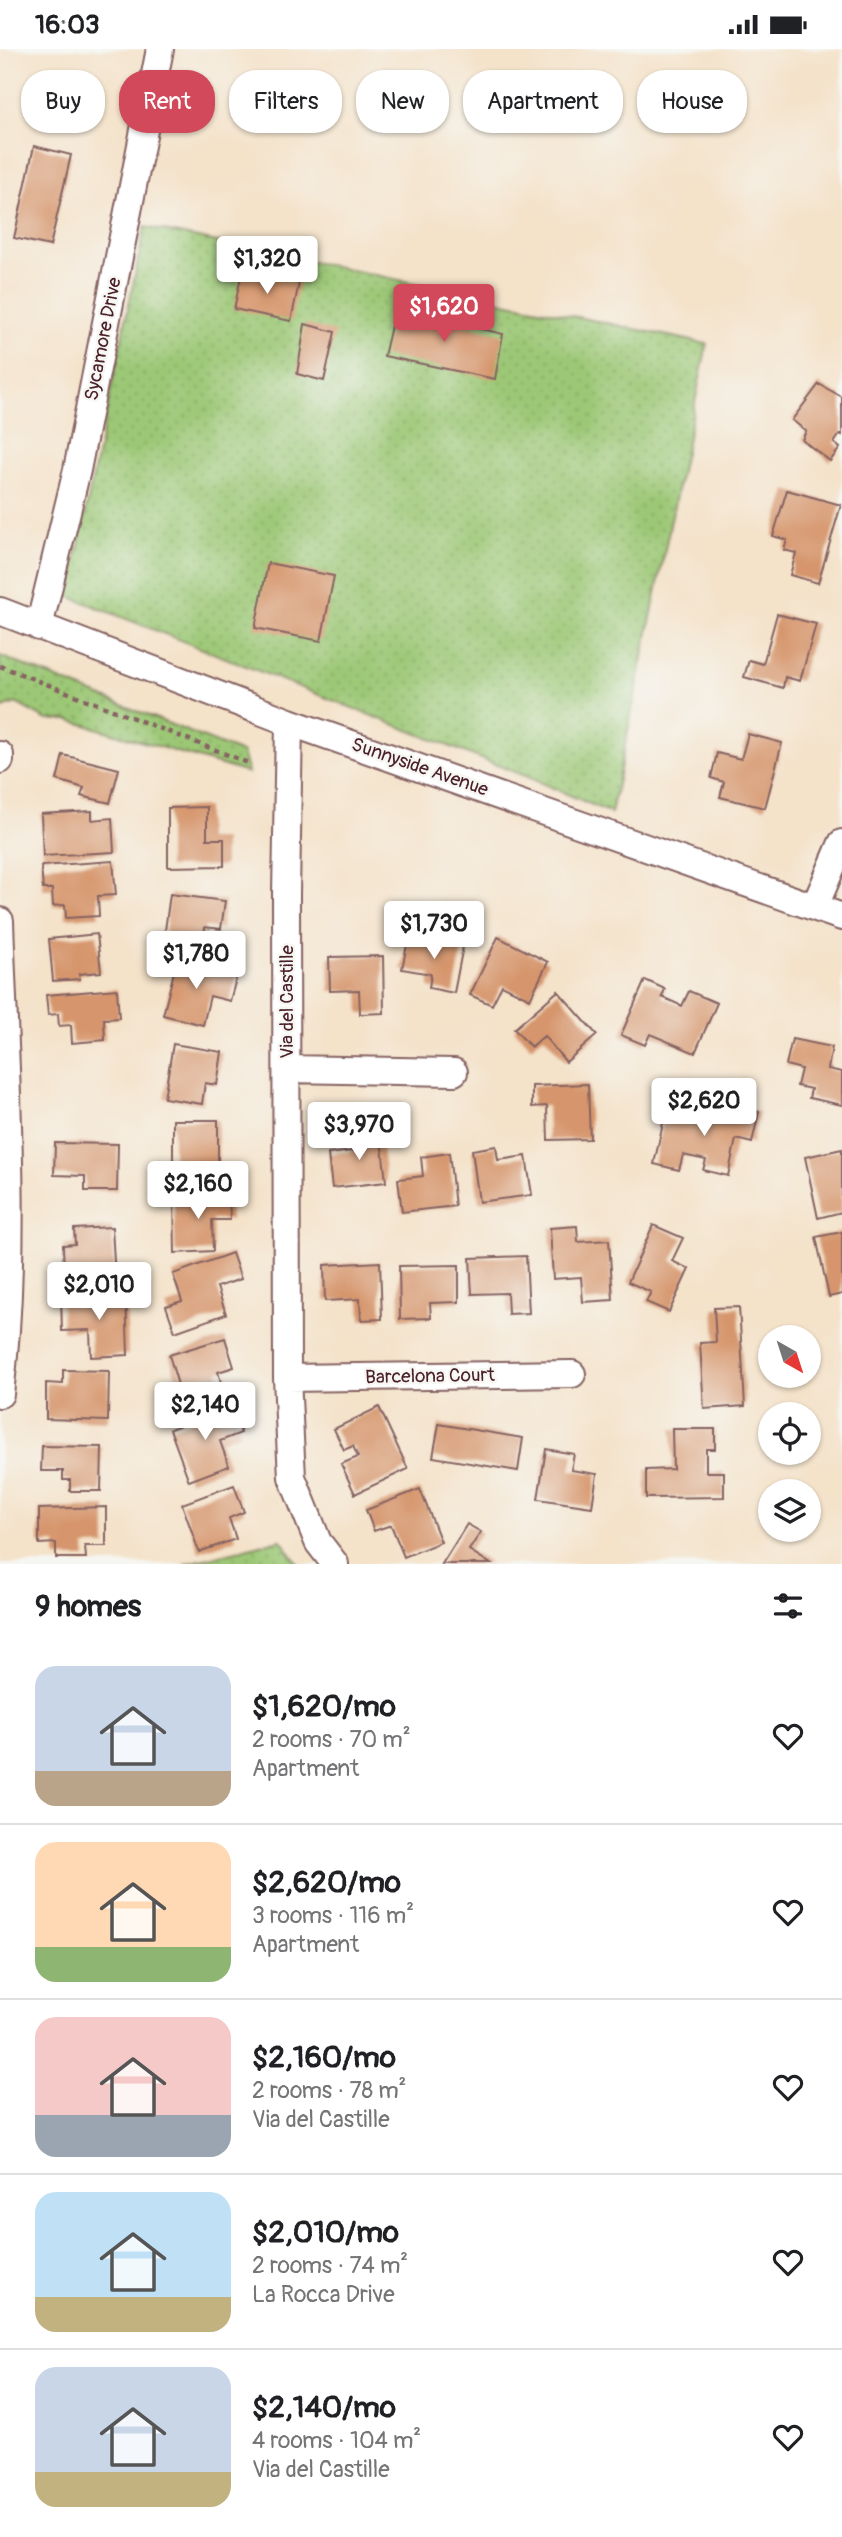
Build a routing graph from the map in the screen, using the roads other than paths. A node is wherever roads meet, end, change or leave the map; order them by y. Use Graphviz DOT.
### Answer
graph roads {
  1 [pos="160,49"];
  2 [pos="0,611"];
  3 [pos="39,627"];
  4 [pos="289,722"];
  5 [pos="842,843"];
  6 [pos="815,905"];
  7 [pos="842,917"];
  8 [pos="0,921"];
  9 [pos="287,1069"];
  10 [pos="454,1072"];
  11 [pos="4,1201"];
  12 [pos="572,1374"];
  13 [pos="287,1378"];
  14 [pos="0,1394"];
  15 [pos="335,1564"];
  1 -- 3 [label="street, Sycamore Drive"];
  2 -- 3 [label="street, Sunnyside Avenue"];
  3 -- 4 [label="street, Sunnyside Avenue"];
  4 -- 6 [label="street, Sunnyside Avenue"];
  4 -- 9 [label="street, Via del Castille"];
  5 -- 6 [label="street"];
  6 -- 7 [label="street, Sunnyside Avenue"];
  8 -- 11 [label="street"];
  9 -- 10 [label="street"];
  9 -- 13 [label="street, Via del Castille"];
  11 -- 14 [label="street"];
  12 -- 13 [label="street, Barcelona Court"];
  13 -- 15 [label="street, Via del Castille"];
}
